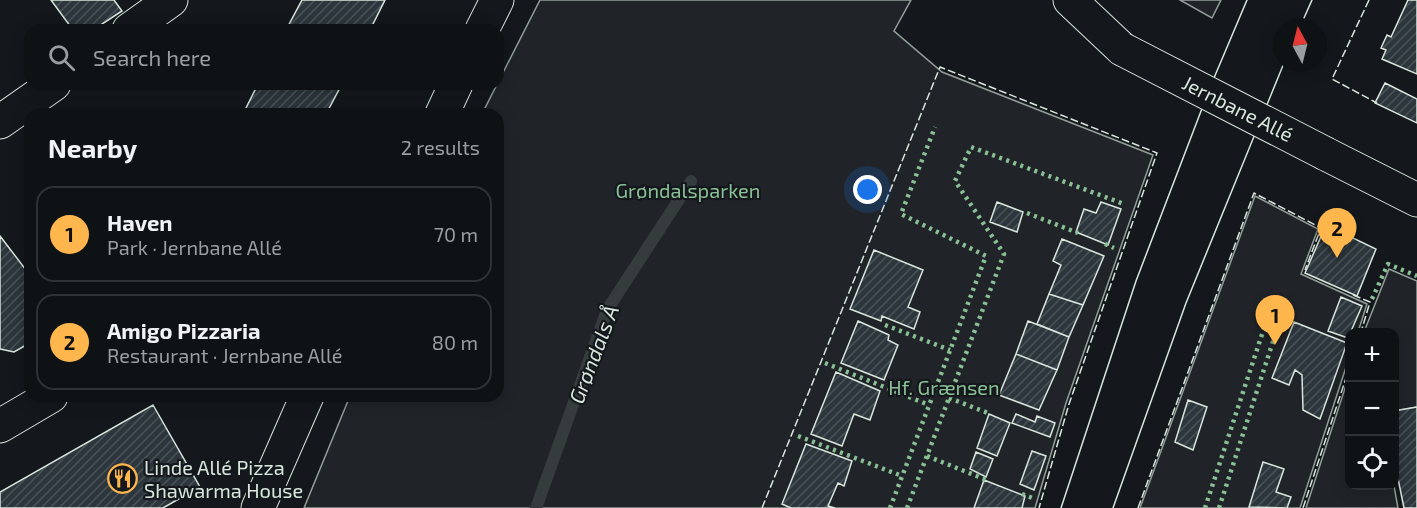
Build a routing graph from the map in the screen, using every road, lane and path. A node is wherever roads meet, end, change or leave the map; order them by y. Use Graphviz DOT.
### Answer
graph roads {
  1 [pos="171,0"];
  2 [pos="497,0"];
  3 [pos="1070,0"];
  4 [pos="137,24"];
  5 [pos="485,24"];
  6 [pos="45,90"];
  7 [pos="453,90"];
  8 [pos="445,108"];
  9 [pos="0,122"];
  10 [pos="1417,200"];
  11 [pos="41,402"];
  12 [pos="304,402"];
  13 [pos="0,426"];
  14 [pos="258,508"];
  1 -- 4 [label="street"];
  2 -- 5 [label="street"];
  3 -- 10 [label="street, Jernbane Allé, bridge"];
  6 -- 9 [label="street"];
  7 -- 8 [label="street"];
  11 -- 13 [label="street"];
  12 -- 14 [label="street"];
}
